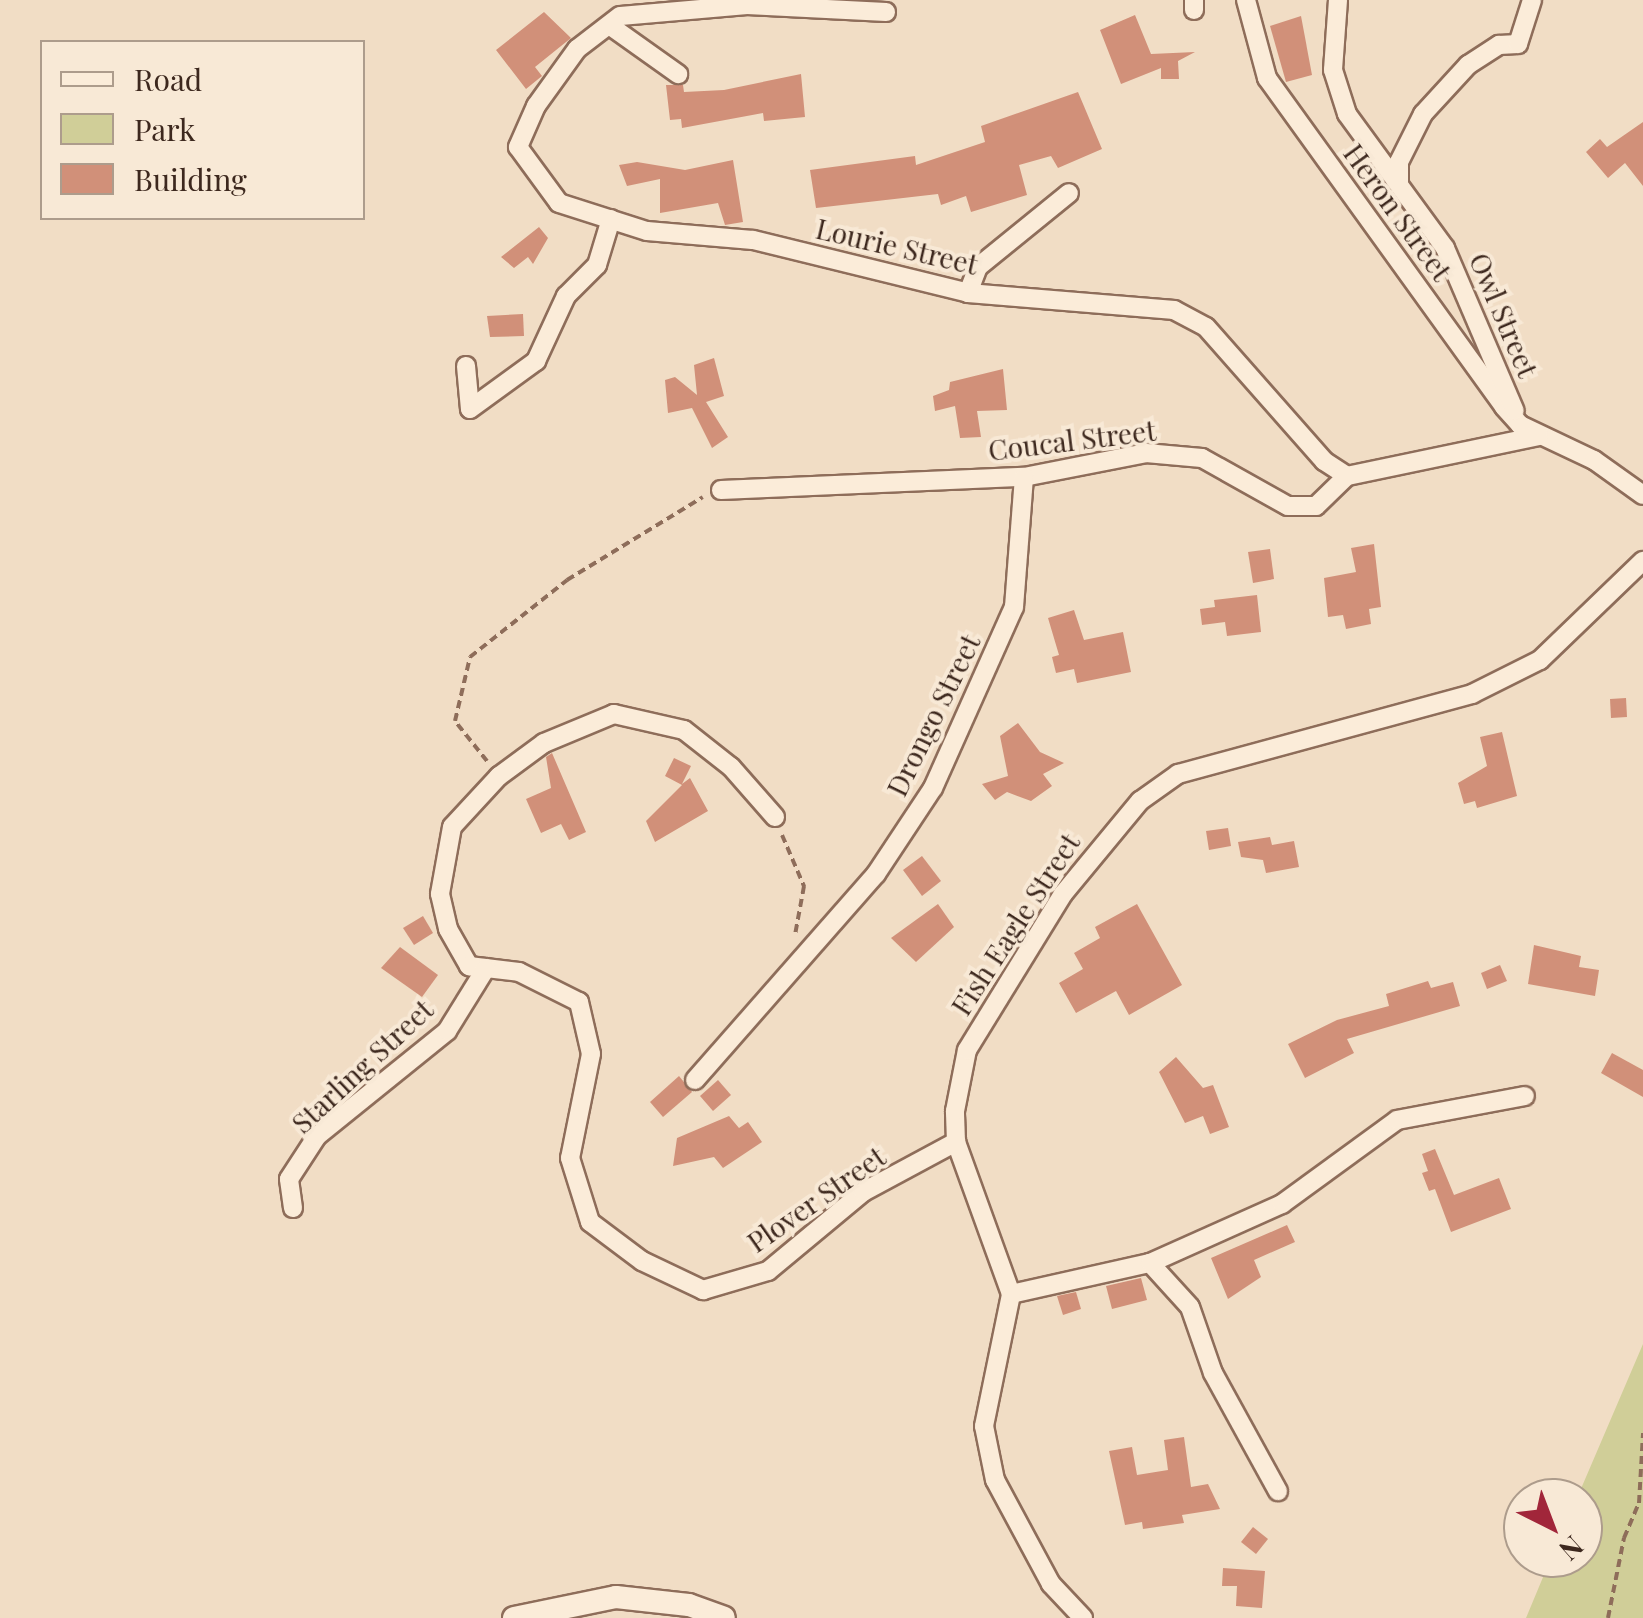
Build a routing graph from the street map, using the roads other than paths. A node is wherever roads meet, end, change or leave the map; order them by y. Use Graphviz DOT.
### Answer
graph roads {
  1 [pos="1246,0"];
  2 [pos="1338,0"];
  3 [pos="1532,0"];
  4 [pos="886,12"];
  5 [pos="609,25"];
  6 [pos="678,74"];
  7 [pos="1399,184"];
  8 [pos="1069,192"];
  9 [pos="610,219"];
  10 [pos="968,293"];
  11 [pos="466,366"];
  12 [pos="1520,426"];
  13 [pos="1538,436"];
  14 [pos="1347,476"];
  15 [pos="1024,477"];
  16 [pos="720,490"];
  17 [pos="1643,495"];
  18 [pos="1643,561"];
  19 [pos="774,817"];
  20 [pos="486,968"];
  21 [pos="695,1080"];
  22 [pos="1525,1096"];
  23 [pos="956,1142"];
  24 [pos="293,1208"];
  25 [pos="1150,1264"];
  26 [pos="1011,1294"];
  27 [pos="1278,1491"];
  28 [pos="514,1618"];
  29 [pos="724,1618"];
  30 [pos="1083,1618"];
  1 -- 12 [label="street, Heron Street"];
  2 -- 7 [label="street, Owl Street"];
  3 -- 7 [label="street"];
  4 -- 5 [label="street, Lourie Street"];
  5 -- 6 [label="street"];
  5 -- 9 [label="street, Lourie Street"];
  7 -- 12 [label="street, Owl Street"];
  8 -- 10 [label="street"];
  9 -- 10 [label="street, Lourie Street"];
  9 -- 11 [label="street"];
  10 -- 14 [label="street, Lourie Street"];
  12 -- 13 [label="street, Heron Street"];
  13 -- 14 [label="street"];
  13 -- 17 [label="street"];
  14 -- 15 [label="street, Coucal Street"];
  15 -- 16 [label="street, Coucal Street"];
  15 -- 21 [label="street, Drongo Street"];
  18 -- 23 [label="street, Fish Eagle Street"];
  19 -- 20 [label="street, Plover Street"];
  20 -- 23 [label="street, Plover Street"];
  20 -- 24 [label="street, Starling Street"];
  22 -- 25 [label="street"];
  23 -- 26 [label="street, Fish Eagle Street"];
  25 -- 26 [label="street"];
  25 -- 27 [label="street"];
  26 -- 30 [label="street"];
  28 -- 29 [label="street"];
}
